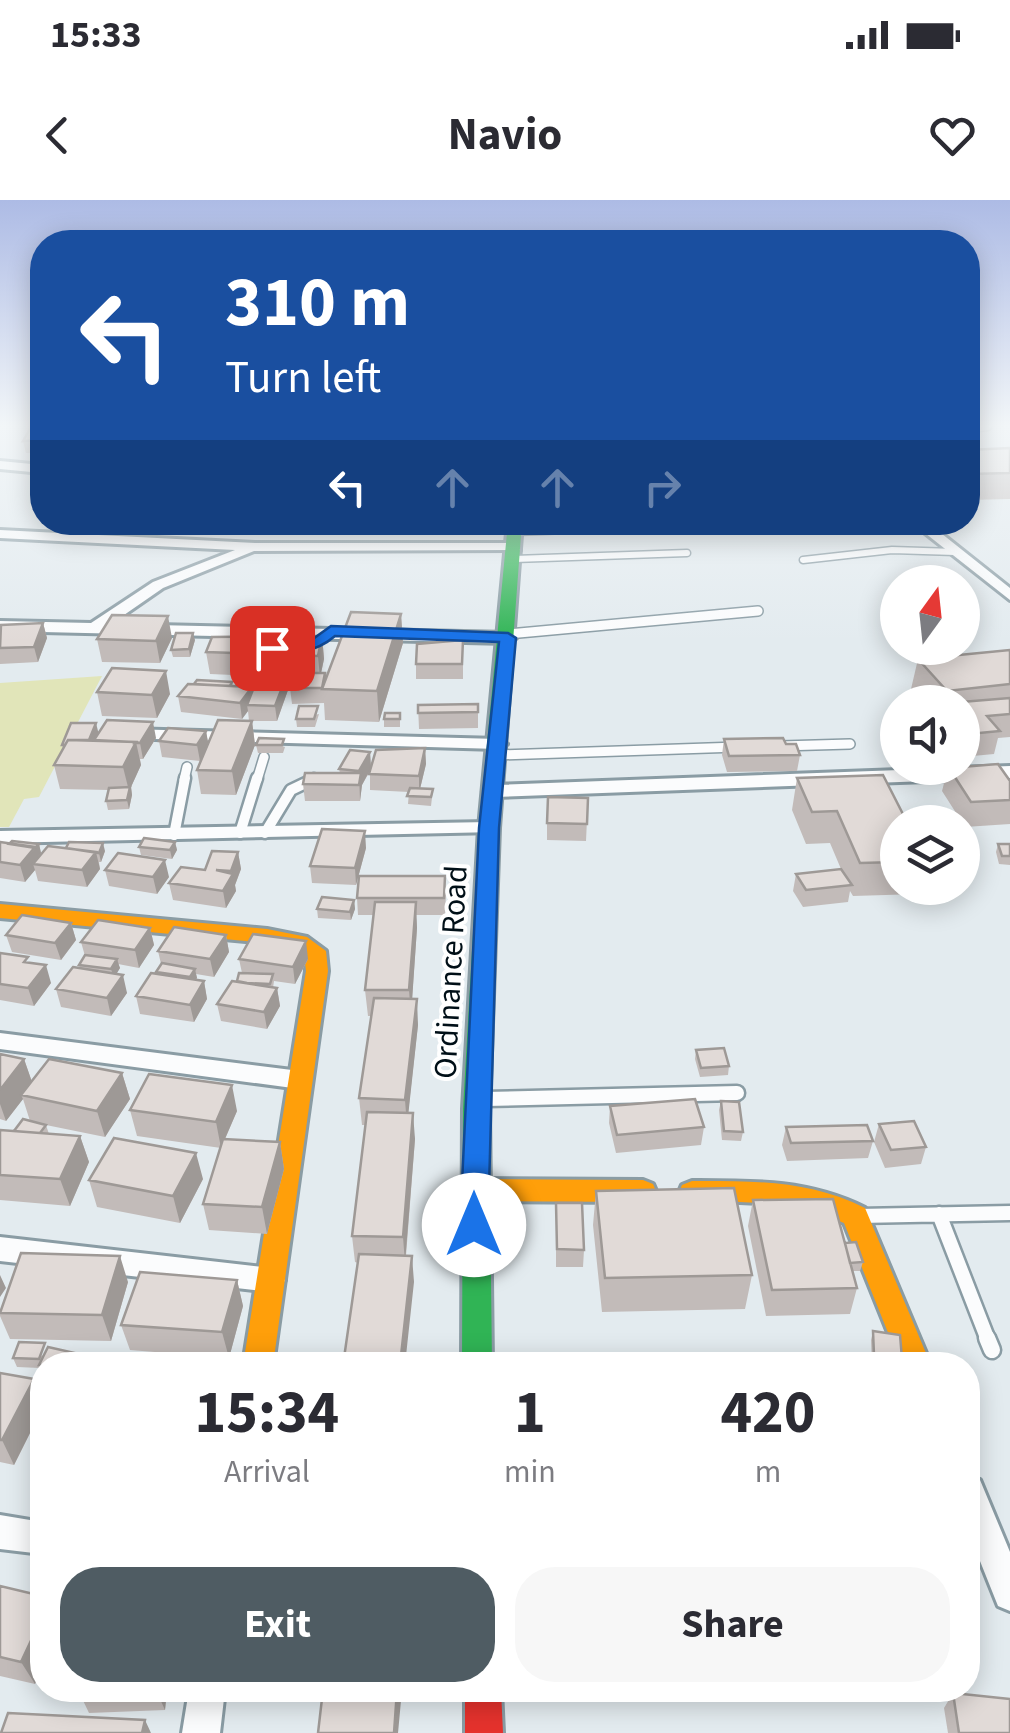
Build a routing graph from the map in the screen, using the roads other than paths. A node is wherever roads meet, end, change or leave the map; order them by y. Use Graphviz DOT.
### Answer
graph roads {
  1 [pos="0,534"];
  2 [pos="30,535"];
  3 [pos="32,535"];
  4 [pos="577,535"];
  5 [pos="934,535"];
  6 [pos="515,540"];
  7 [pos="255,547"];
  8 [pos="954,552"];
  9 [pos="687,553"];
  10 [pos="803,560"];
  11 [pos="1010,595"];
  12 [pos="758,612"];
  13 [pos="0,626"];
  14 [pos="96,627"];
  15 [pos="331,631"];
  16 [pos="508,636"];
  17 [pos="315,645"];
  18 [pos="106,733"];
  19 [pos="850,744"];
  20 [pos="771,746"];
  21 [pos="752,747"];
  22 [pos="498,750"];
  23 [pos="264,757"];
  24 [pos="187,767"];
  25 [pos="1010,772"];
  26 [pos="318,777"];
  27 [pos="493,791"];
  28 [pos="489,828"];
  29 [pos="240,833"];
  30 [pos="265,833"];
  31 [pos="174,835"];
  32 [pos="0,837"];
  33 [pos="0,911"];
  34 [pos="0,1042"];
  35 [pos="300,1080"];
  36 [pos="736,1092"];
  37 [pos="476,1100"];
  38 [pos="474,1190"];
  39 [pos="1010,1212"];
  40 [pos="939,1214"];
  41 [pos="855,1216"];
  42 [pos="0,1249"];
  43 [pos="271,1280"];
  44 [pos="992,1350"];
  45 [pos="260,1352"];
  46 [pos="477,1352"];
  47 [pos="911,1352"];
  48 [pos="980,1520"];
  49 [pos="0,1532"];
  50 [pos="30,1536"];
  51 [pos="1010,1594"];
  52 [pos="205,1702"];
  53 [pos="483,1702"];
  54 [pos="201,1733"];
  55 [pos="484,1733"];
  1 -- 2 [label="street"];
  3 -- 7 [label="street"];
  4 -- 6 [label="lane"];
  5 -- 8 [label="street"];
  6 -- 7 [label="street"];
  6 -- 9 [label="lane"];
  6 -- 16 [label="street, Ordinance Road"];
  7 -- 14 [label="street"];
  8 -- 10 [label="lane"];
  8 -- 11 [label="street"];
  12 -- 16 [label="lane"];
  13 -- 14 [label="street"];
  14 -- 15 [label="street"];
  15 -- 16 [label="street"];
  15 -- 17 [label="lane"];
  16 -- 22 [label="street, Ordinance Road"];
  18 -- 22 [label="street"];
  19 -- 20 [label="lane"];
  21 -- 22 [label="lane"];
  22 -- 27 [label="street, Ordinance Road"];
  23 -- 29 [label="lane"];
  24 -- 31 [label="lane"];
  25 -- 27 [label="street"];
  26 -- 30 [label="lane"];
  27 -- 28 [label="street, Ordinance Road"];
  28 -- 30 [label="street"];
  28 -- 37 [label="street, Ordinance Road"];
  29 -- 30 [label="street"];
  29 -- 31 [label="street"];
  31 -- 32 [label="street"];
  33 -- 35 [label="street"];
  34 -- 35 [label="street"];
  35 -- 43 [label="street"];
  36 -- 37 [label="lane"];
  37 -- 38 [label="street, Ordinance Road"];
  38 -- 41 [label="street"];
  38 -- 46 [label="street, Ordinance Road"];
  39 -- 40 [label="lane"];
  40 -- 41 [label="lane"];
  40 -- 44 [label="lane"];
  41 -- 47 [label="street"];
  42 -- 43 [label="street"];
  43 -- 45 [label="street"];
  48 -- 51 [label="street"];
  49 -- 50 [label="street"];
  52 -- 54 [label="street"];
  53 -- 55 [label="street"];
}
